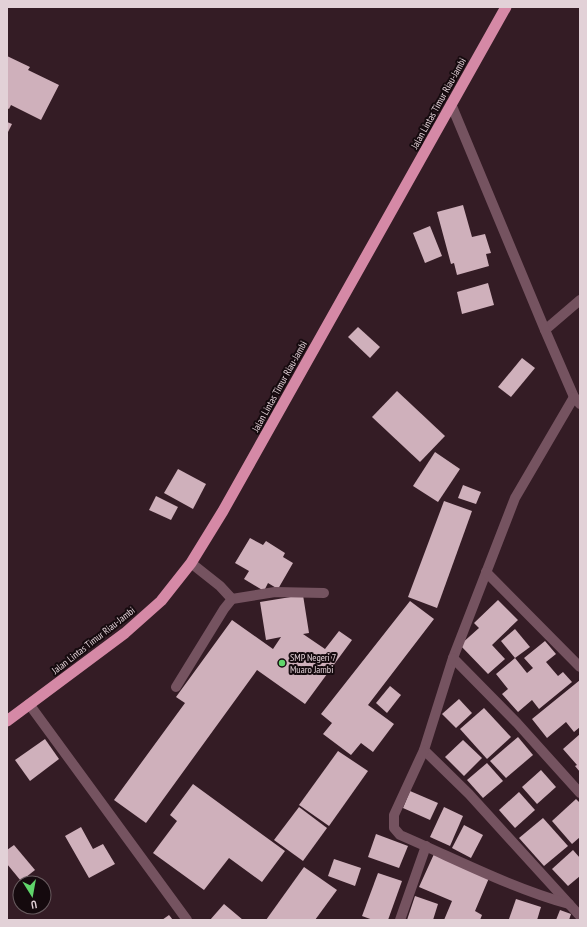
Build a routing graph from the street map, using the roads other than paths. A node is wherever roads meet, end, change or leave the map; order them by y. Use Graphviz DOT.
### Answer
graph roads {
  1 [pos="506,7"];
  2 [pos="451,104"];
  3 [pos="580,300"];
  4 [pos="545,330"];
  5 [pos="577,400"];
  6 [pos="191,563"];
  7 [pos="486,572"];
  8 [pos="324,593"];
  9 [pos="232,599"];
  10 [pos="453,658"];
  11 [pos="580,666"];
  12 [pos="176,687"];
  13 [pos="29,704"];
  14 [pos="7,721"];
  15 [pos="424,750"];
  16 [pos="580,793"];
  17 [pos="426,846"];
  18 [pos="569,904"];
  19 [pos="580,916"];
  20 [pos="187,920"];
  21 [pos="400,920"];
  1 -- 2 [label="highway, Jalan Lintas Timur Riau-Jambi"];
  2 -- 4 [label="street"];
  2 -- 6 [label="highway, Jalan Lintas Timur Riau-Jambi"];
  3 -- 4 [label="street"];
  4 -- 5 [label="street"];
  5 -- 7 [label="street"];
  6 -- 9 [label="street"];
  6 -- 13 [label="highway, Jalan Lintas Timur Riau-Jambi"];
  7 -- 10 [label="street"];
  7 -- 11 [label="street"];
  8 -- 9 [label="street"];
  9 -- 12 [label="street"];
  10 -- 15 [label="street"];
  10 -- 16 [label="street"];
  13 -- 14 [label="highway, Jalan Lintas Timur Riau-Jambi"];
  13 -- 20 [label="street"];
  15 -- 17 [label="street"];
  15 -- 18 [label="street"];
  17 -- 18 [label="street"];
  17 -- 21 [label="street"];
  18 -- 19 [label="street"];
}
